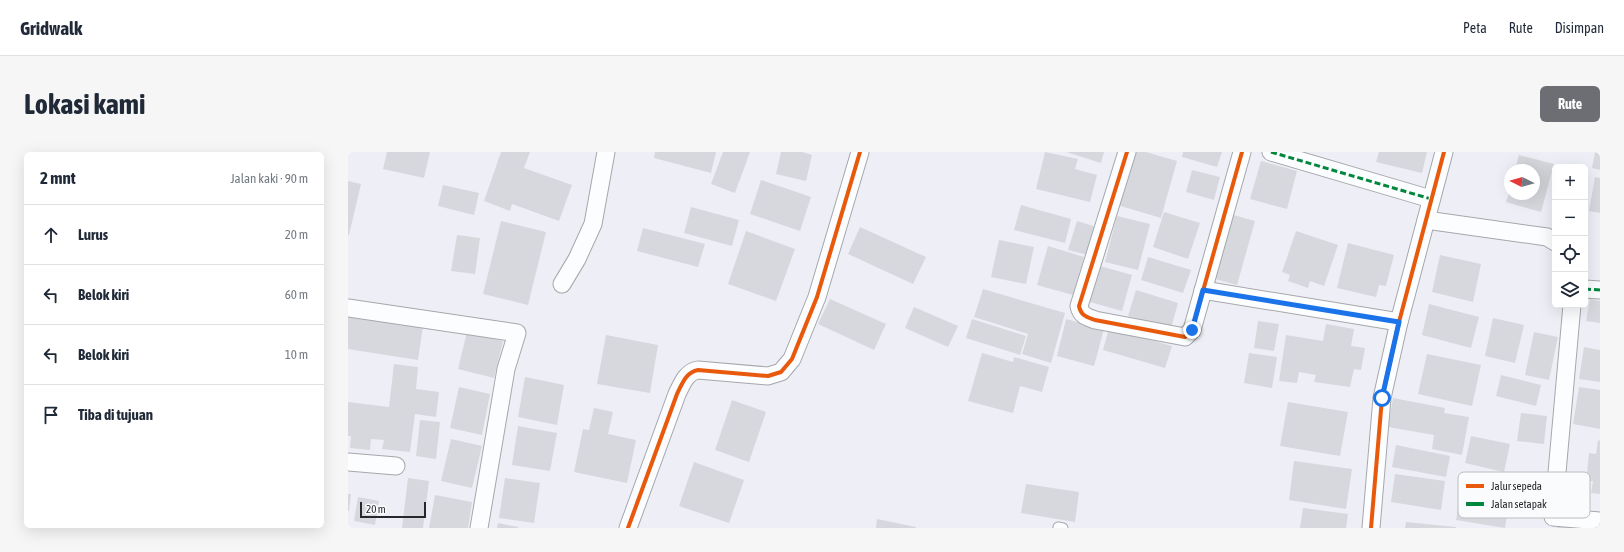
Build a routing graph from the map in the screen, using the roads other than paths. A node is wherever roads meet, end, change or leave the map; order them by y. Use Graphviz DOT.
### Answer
graph roads {
  1 [pos="606,152"];
  2 [pos="860,152"];
  3 [pos="1127,152"];
  4 [pos="1242,152"];
  5 [pos="1271,152"];
  6 [pos="1444,152"];
  7 [pos="1431,199"];
  8 [pos="1426,220"];
  9 [pos="1552,240"];
  10 [pos="562,284"];
  11 [pos="1588,289"];
  12 [pos="1203,290"];
  13 [pos="1600,290"];
  14 [pos="348,308"];
  15 [pos="1572,308"];
  16 [pos="1399,322"];
  17 [pos="348,462"];
  18 [pos="396,466"];
  19 [pos="1557,472"];
  20 [pos="1565,518"];
  21 [pos="1600,521"];
  22 [pos="479,528"];
  23 [pos="628,528"];
  24 [pos="1371,528"];
  1 -- 10 [label="street"];
  2 -- 23 [label="street"];
  3 -- 12 [label="street"];
  4 -- 12 [label="street"];
  5 -- 7 [label="street"];
  6 -- 7 [label="street"];
  7 -- 8 [label="street"];
  8 -- 9 [label="street"];
  8 -- 16 [label="street"];
  11 -- 13 [label="street"];
  12 -- 16 [label="street"];
  14 -- 22 [label="street"];
  15 -- 19 [label="street"];
  16 -- 24 [label="street"];
  17 -- 18 [label="street"];
  20 -- 21 [label="street"];
}
